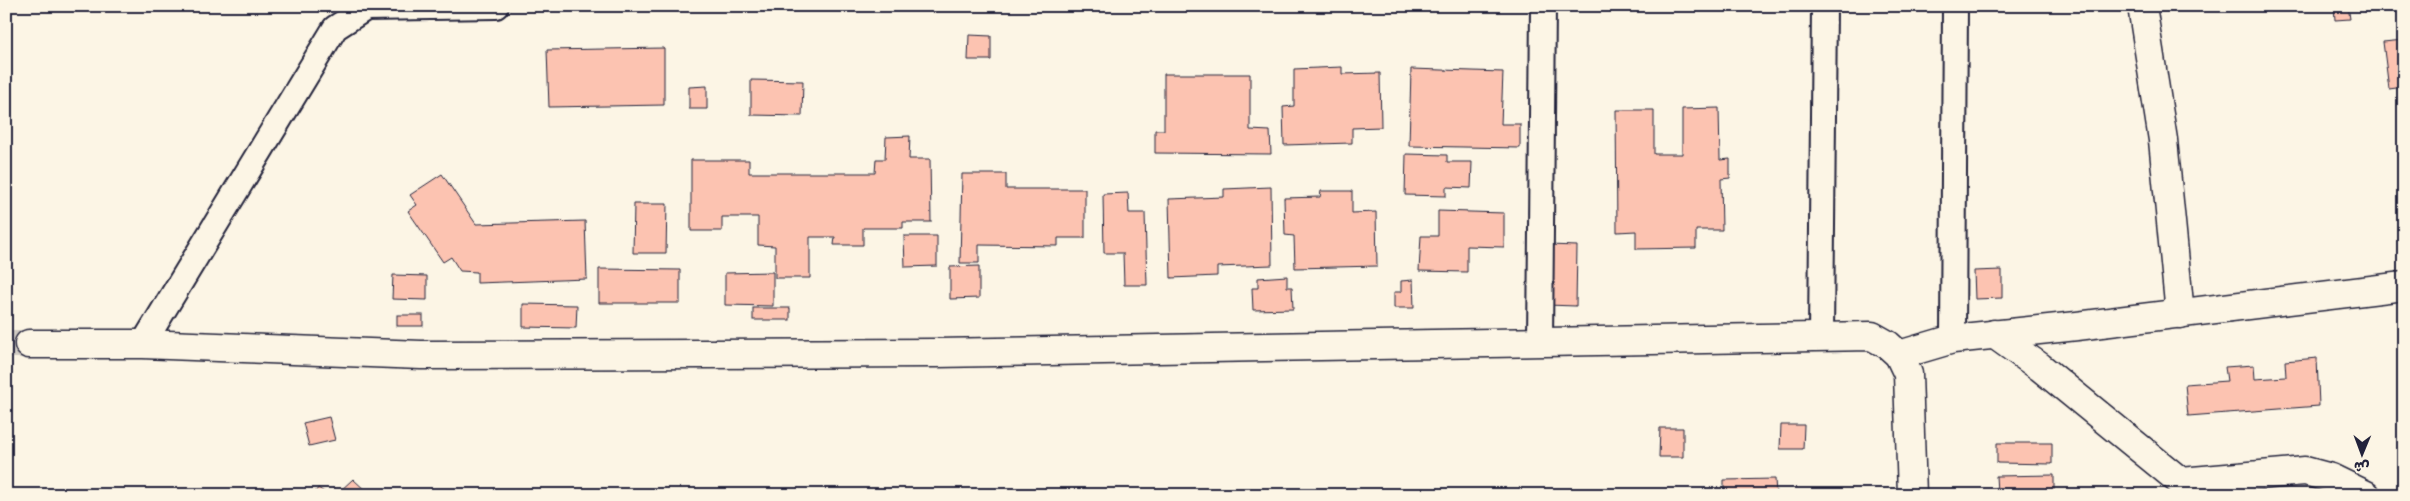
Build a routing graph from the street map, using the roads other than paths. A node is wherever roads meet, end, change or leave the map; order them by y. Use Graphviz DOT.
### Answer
graph roads {
  1 [pos="496,6"];
  2 [pos="1543,6"];
  3 [pos="1824,6"];
  4 [pos="1955,6"];
  5 [pos="2142,6"];
  6 [pos="2404,286"];
  7 [pos="2180,314"];
  8 [pos="1994,334"];
  9 [pos="1821,337"];
  10 [pos="1954,339"];
  11 [pos="1540,342"];
  12 [pos="29,344"];
  13 [pos="144,344"];
  14 [pos="1899,355"];
  15 [pos="1912,495"];
  16 [pos="2366,495"];
  1 -- 13 [label="lane"];
  2 -- 11 [label="lane"];
  3 -- 9 [label="lane"];
  4 -- 10 [label="lane"];
  5 -- 7 [label="street"];
  6 -- 7 [label="street"];
  7 -- 8 [label="street"];
  8 -- 10 [label="street"];
  8 -- 16 [label="street"];
  9 -- 11 [label="street"];
  9 -- 14 [label="street"];
  10 -- 14 [label="street"];
  11 -- 13 [label="street"];
  12 -- 13 [label="street"];
  14 -- 15 [label="street"];
}
